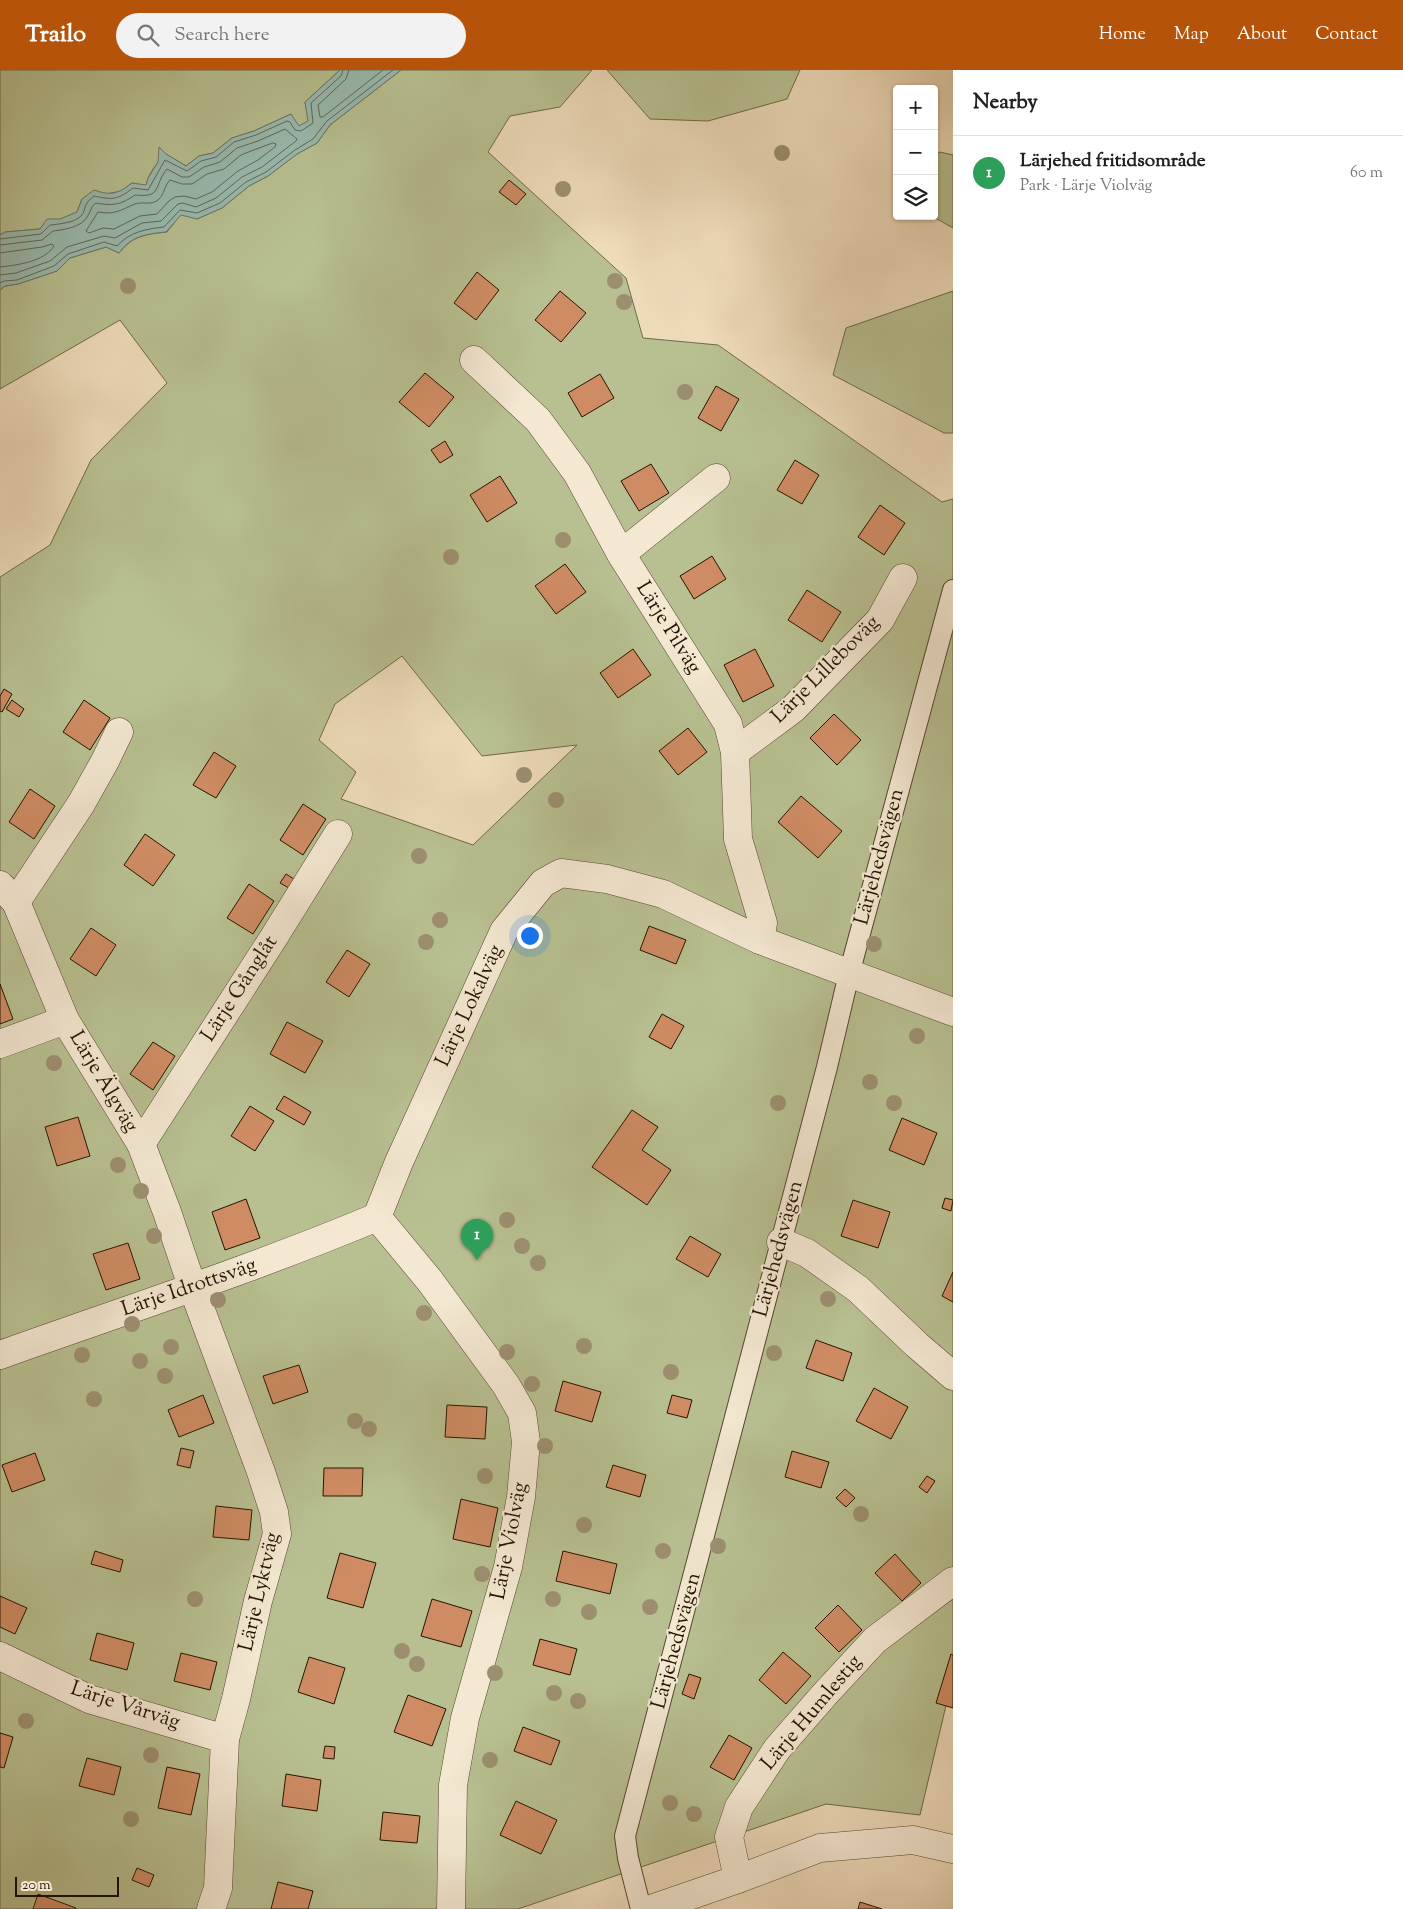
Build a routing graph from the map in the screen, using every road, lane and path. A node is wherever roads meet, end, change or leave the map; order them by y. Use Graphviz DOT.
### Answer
graph roads {
  1 [pos="474,360"];
  2 [pos="716,478"];
  3 [pos="621,554"];
  4 [pos="903,578"];
  5 [pos="953,590"];
  6 [pos="119,732"];
  7 [pos="735,752"];
  8 [pos="338,834"];
  9 [pos="8,894"];
  10 [pos="760,940"];
  11 [pos="848,974"];
  12 [pos="953,1012"];
  13 [pos="65,1020"];
  14 [pos="0,1044"];
  15 [pos="141,1144"];
  16 [pos="377,1217"];
  17 [pos="781,1242"];
  18 [pos="192,1286"];
  19 [pos="0,1354"];
  20 [pos="953,1376"];
  21 [pos="953,1581"];
  22 [pos="0,1656"];
  23 [pos="225,1739"];
  24 [pos="953,1849"];
  25 [pos="738,1879"];
  26 [pos="211,1909"];
  27 [pos="451,1909"];
  28 [pos="641,1909"];
  29 [pos="651,1909"];
  1 -- 3 [label="street, Lärje Pilväg"];
  2 -- 3 [label="street"];
  3 -- 7 [label="street, Lärje Pilväg"];
  4 -- 7 [label="street, Lärje Lilleboväg"];
  5 -- 11 [label="lane, Lärjehedsvägen"];
  6 -- 9 [label="street"];
  7 -- 10 [label="street, Lärje Pilväg"];
  8 -- 15 [label="street, Lärje Gånglåt"];
  9 -- 13 [label="street, Lärje Älgväg"];
  10 -- 11 [label="street, Lärje Lokalväg"];
  10 -- 16 [label="street, Lärje Lokalväg"];
  11 -- 12 [label="street, Lärje Lokalväg"];
  11 -- 17 [label="lane, Lärjehedsvägen"];
  13 -- 14 [label="street"];
  13 -- 15 [label="street, Lärje Älgväg"];
  15 -- 18 [label="street, Lärje Älgväg"];
  16 -- 18 [label="street, Lärje Idrottsväg"];
  16 -- 27 [label="street, Lärje Violväg"];
  17 -- 20 [label="street"];
  17 -- 28 [label="lane, Lärjehedsvägen"];
  18 -- 19 [label="street, Lärje Idrottsväg"];
  18 -- 23 [label="street, Lärje Lyktväg"];
  21 -- 25 [label="street, Lärje Humlestig"];
  22 -- 23 [label="street, Lärje Vårväg"];
  23 -- 26 [label="street, Lärje Lyktväg"];
  24 -- 25 [label="street"];
  25 -- 29 [label="street"];
}
